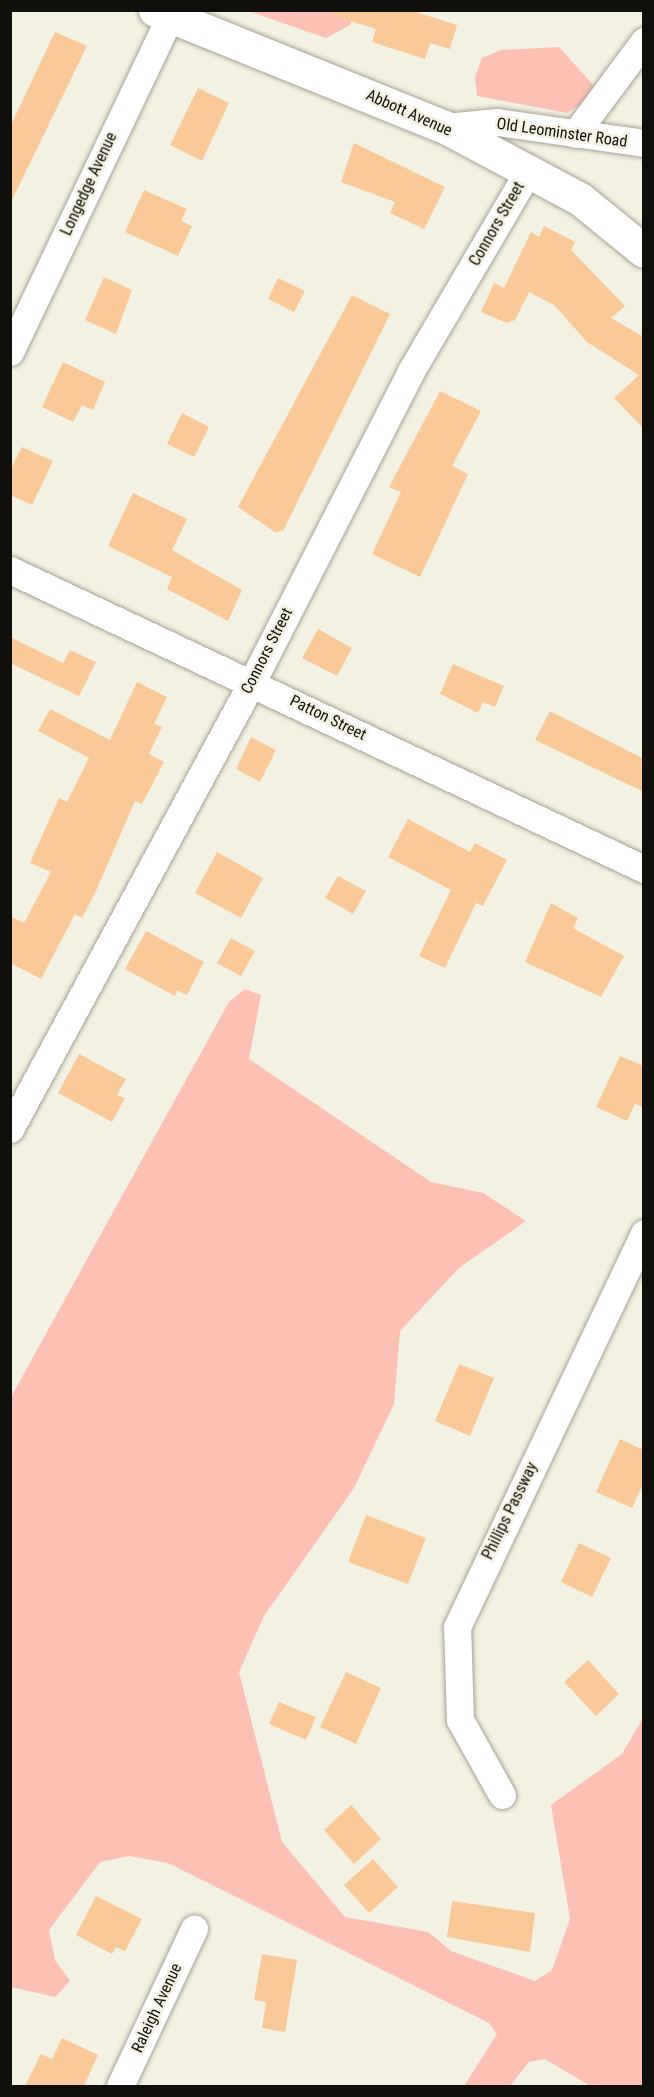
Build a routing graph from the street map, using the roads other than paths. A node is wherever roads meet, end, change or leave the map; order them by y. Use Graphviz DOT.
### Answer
graph roads {
  1 [pos="162,14"];
  2 [pos="644,41"];
  3 [pos="445,127"];
  4 [pos="575,135"];
  5 [pos="644,143"];
  6 [pos="526,175"];
  7 [pos="643,249"];
  8 [pos="10,352"];
  9 [pos="10,570"];
  10 [pos="252,682"];
  11 [pos="644,869"];
  12 [pos="10,1130"];
  13 [pos="644,1233"];
  14 [pos="501,1795"];
  15 [pos="194,1929"];
  16 [pos="120,2086"];
  1 -- 3 [label="main road, Abbott Avenue"];
  1 -- 8 [label="street, Longedge Avenue"];
  2 -- 4 [label="street"];
  3 -- 4 [label="street, Old Leominster Road"];
  3 -- 6 [label="main road, Abbott Avenue"];
  4 -- 5 [label="street, Old Leominster Road"];
  6 -- 7 [label="main road, Abbott Avenue"];
  6 -- 10 [label="street, Connors Street"];
  9 -- 10 [label="street, Patton Street"];
  10 -- 11 [label="street, Patton Street"];
  10 -- 12 [label="street, Connors Street"];
  13 -- 14 [label="street, Phillips Passway"];
  15 -- 16 [label="street, Raleigh Avenue"];
}
